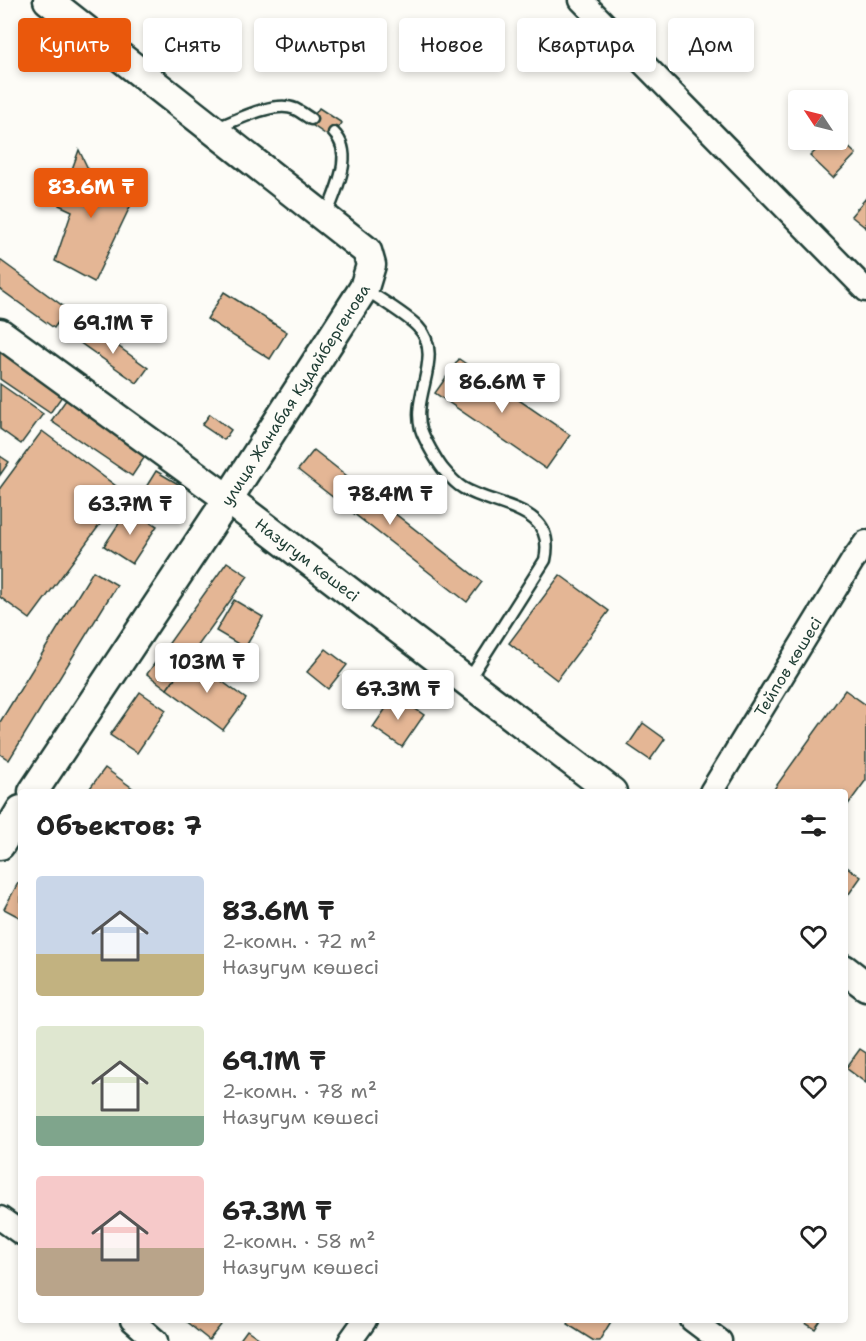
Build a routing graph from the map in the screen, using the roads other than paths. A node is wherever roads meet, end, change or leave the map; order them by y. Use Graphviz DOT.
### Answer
graph roads {
  1 [pos="48,0"];
  2 [pos="581,0"];
  3 [pos="311,119"];
  4 [pos="211,130"];
  5 [pos="334,134"];
  6 [pos="326,218"];
  7 [pos="367,277"];
  8 [pos="866,290"];
  9 [pos="0,333"];
  10 [pos="228,499"];
  11 [pos="866,543"];
  12 [pos="467,682"];
  13 [pos="36,789"];
  14 [pos="608,789"];
  15 [pos="713,789"];
  16 [pos="18,816"];
  17 [pos="0,845"];
  18 [pos="848,972"];
  19 [pos="866,986"];
  20 [pos="0,1218"];
  21 [pos="18,1231"];
  22 [pos="135,1323"];
  23 [pos="363,1323"];
  24 [pos="696,1323"];
  25 [pos="156,1341"];
  26 [pos="350,1341"];
  27 [pos="720,1341"];
  1 -- 4 [label="street"];
  2 -- 8 [label="street"];
  3 -- 4 [label="lane"];
  4 -- 6 [label="street"];
  5 -- 6 [label="lane"];
  6 -- 7 [label="street"];
  7 -- 10 [label="street, улица Жанабая Кудайбергенова"];
  7 -- 12 [label="lane"];
  9 -- 10 [label="street, Назугум көшесі"];
  10 -- 12 [label="street, Назугум көшесі"];
  10 -- 13 [label="street, улица Жанабая Кудайбергенова"];
  11 -- 15 [label="street, Тейпов көшесі"];
  12 -- 14 [label="street, Назугум көшесі"];
  16 -- 17 [label="street, улица Жанабая Кудайбергенова"];
  18 -- 19 [label="street"];
  20 -- 21 [label="street"];
  22 -- 25 [label="street"];
  23 -- 26 [label="street"];
  24 -- 27 [label="street"];
}
